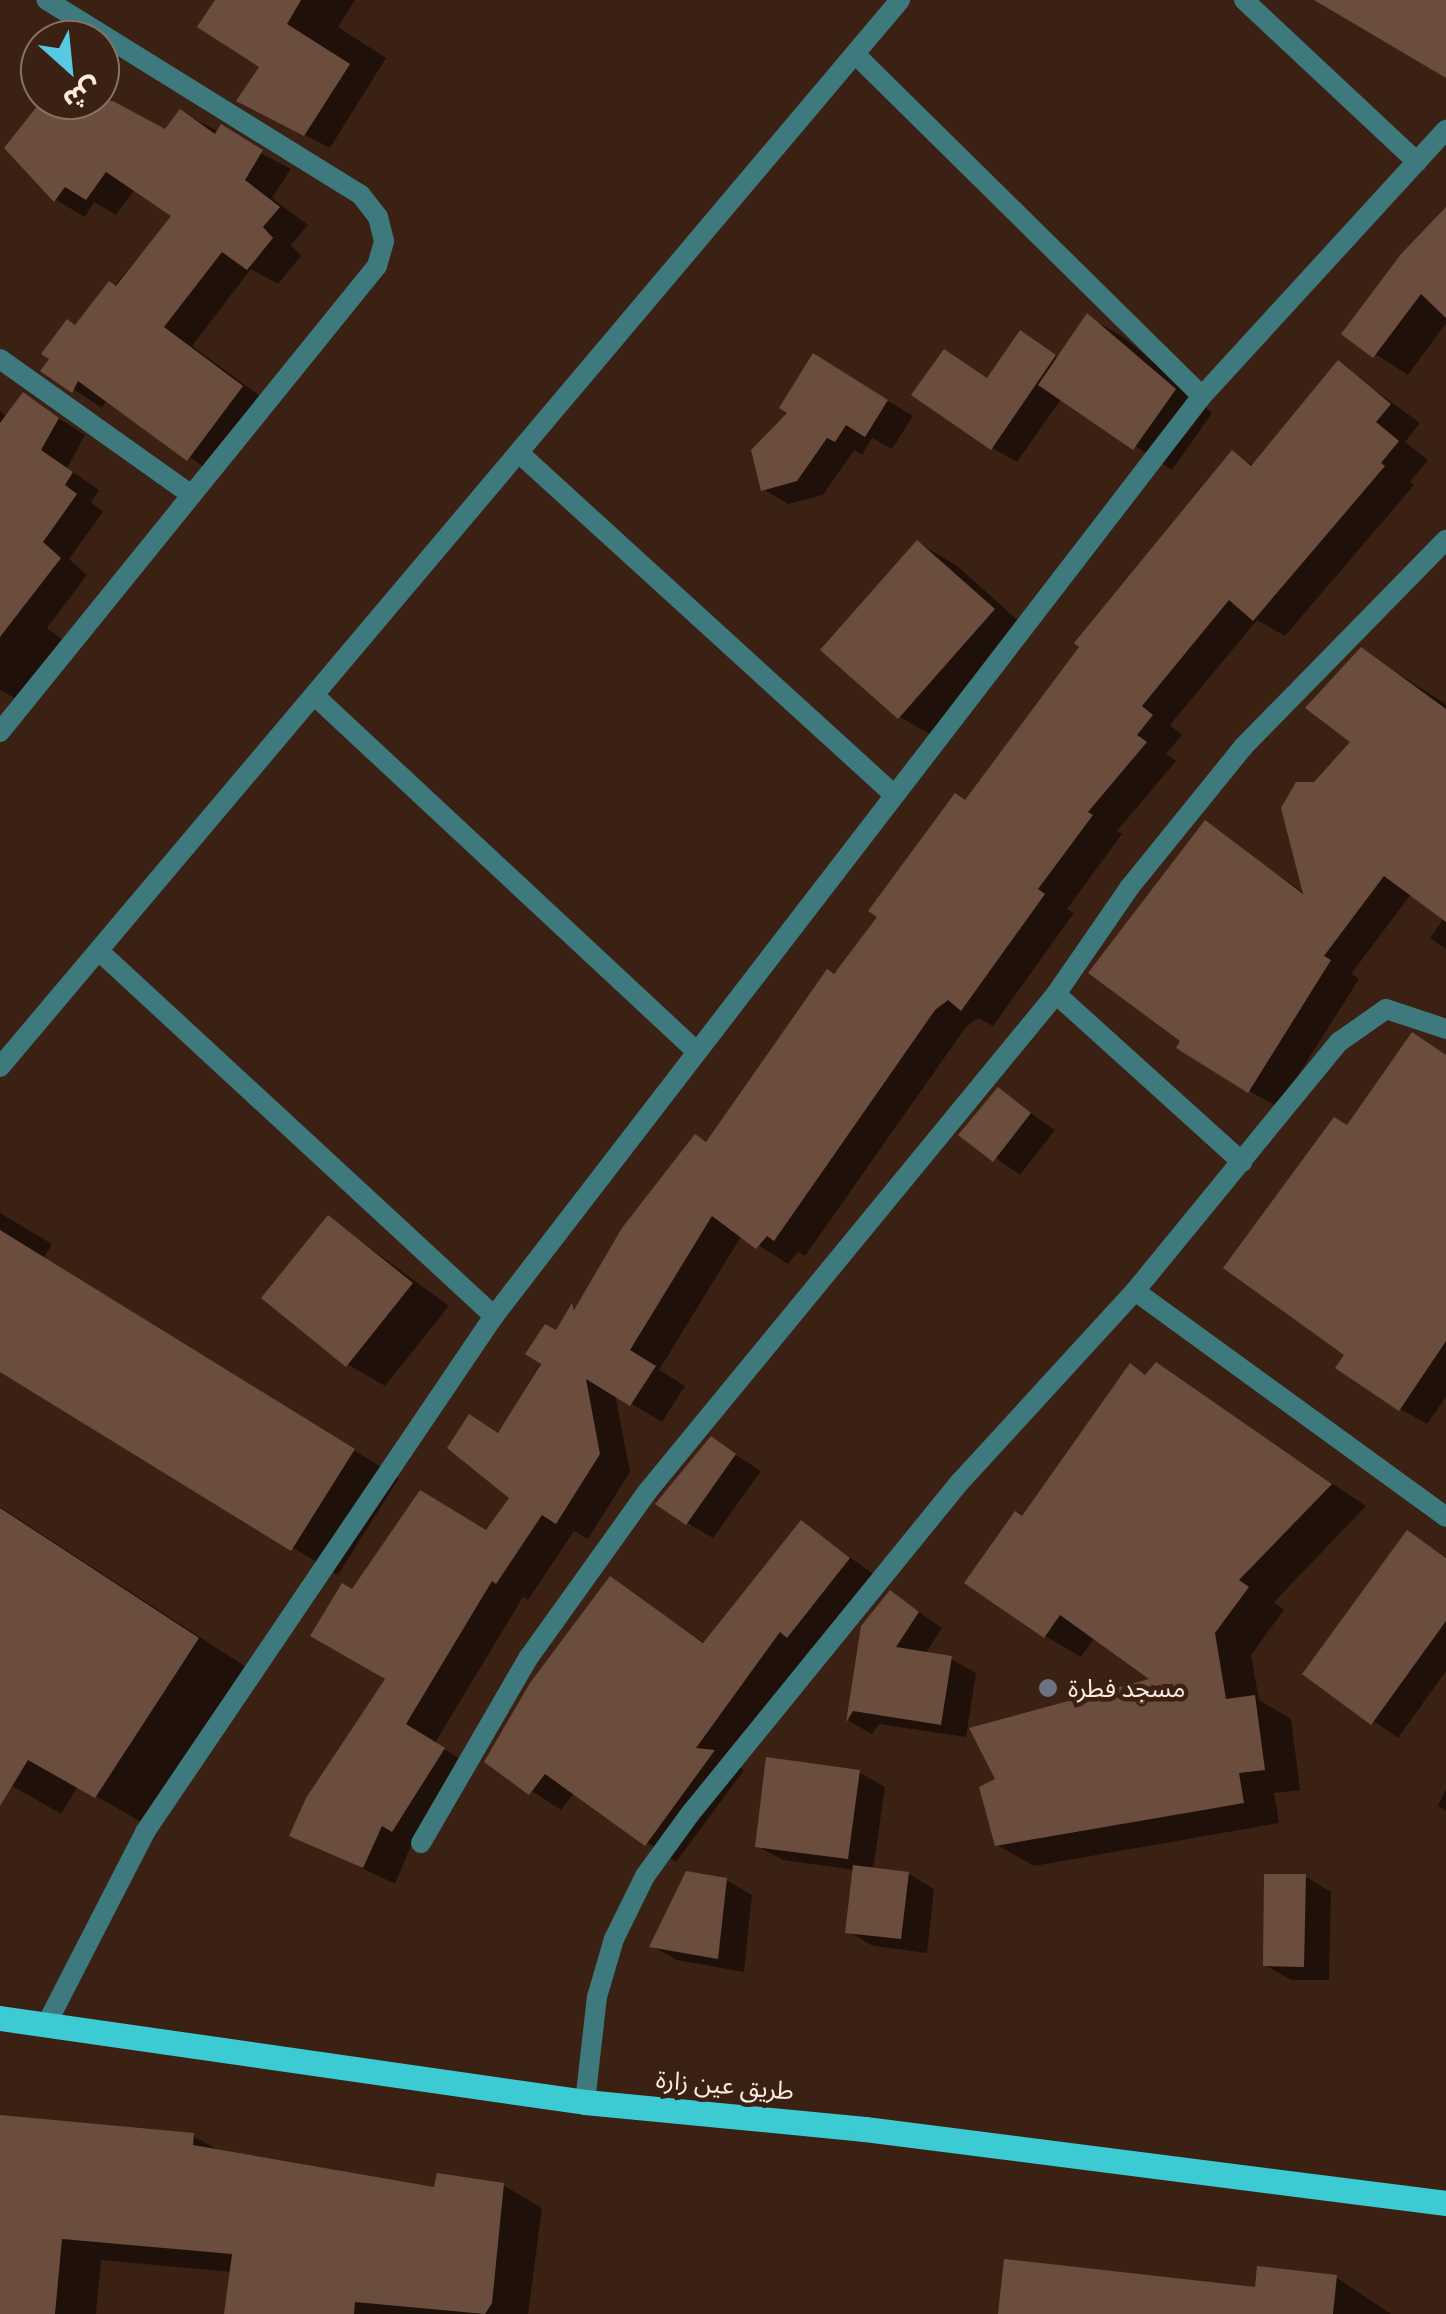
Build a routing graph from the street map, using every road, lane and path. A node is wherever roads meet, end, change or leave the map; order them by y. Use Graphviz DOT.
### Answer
graph roads {
  1 [pos="48,0"];
  2 [pos="900,0"];
  3 [pos="1244,0"];
  4 [pos="855,54"];
  5 [pos="1446,130"];
  6 [pos="1417,162"];
  7 [pos="0,359"];
  8 [pos="1202,396"];
  9 [pos="519,453"];
  10 [pos="190,494"];
  11 [pos="1446,540"];
  12 [pos="314,696"];
  13 [pos="0,732"];
  14 [pos="891,792"];
  15 [pos="99,951"];
  16 [pos="1056,994"];
  17 [pos="1446,1029"];
  18 [pos="694,1049"];
  19 [pos="0,1068"];
  20 [pos="1242,1162"];
  21 [pos="1135,1290"];
  22 [pos="494,1316"];
  23 [pos="1446,1516"];
  24 [pos="421,1843"];
  25 [pos="0,2018"];
  26 [pos="46,2025"];
  27 [pos="585,2102"];
  28 [pos="1446,2203"];
  1 -- 10 [label="street"];
  2 -- 4 [label="street"];
  3 -- 6 [label="street"];
  4 -- 8 [label="street"];
  4 -- 9 [label="street"];
  5 -- 6 [label="street"];
  6 -- 8 [label="street"];
  7 -- 10 [label="street"];
  8 -- 14 [label="street"];
  9 -- 12 [label="street"];
  9 -- 14 [label="street"];
  10 -- 13 [label="street"];
  11 -- 16 [label="street"];
  12 -- 15 [label="street"];
  12 -- 18 [label="street"];
  14 -- 18 [label="street"];
  15 -- 19 [label="street"];
  15 -- 22 [label="street"];
  16 -- 20 [label="street"];
  16 -- 24 [label="street"];
  17 -- 20 [label="street"];
  18 -- 22 [label="street"];
  20 -- 21 [label="street"];
  21 -- 23 [label="street"];
  21 -- 27 [label="street"];
  22 -- 26 [label="street"];
  25 -- 26 [label="main road, طريق عين زارة"];
  26 -- 27 [label="main road, طريق عين زارة"];
  27 -- 28 [label="main road, طريق عين زارة"];
}
